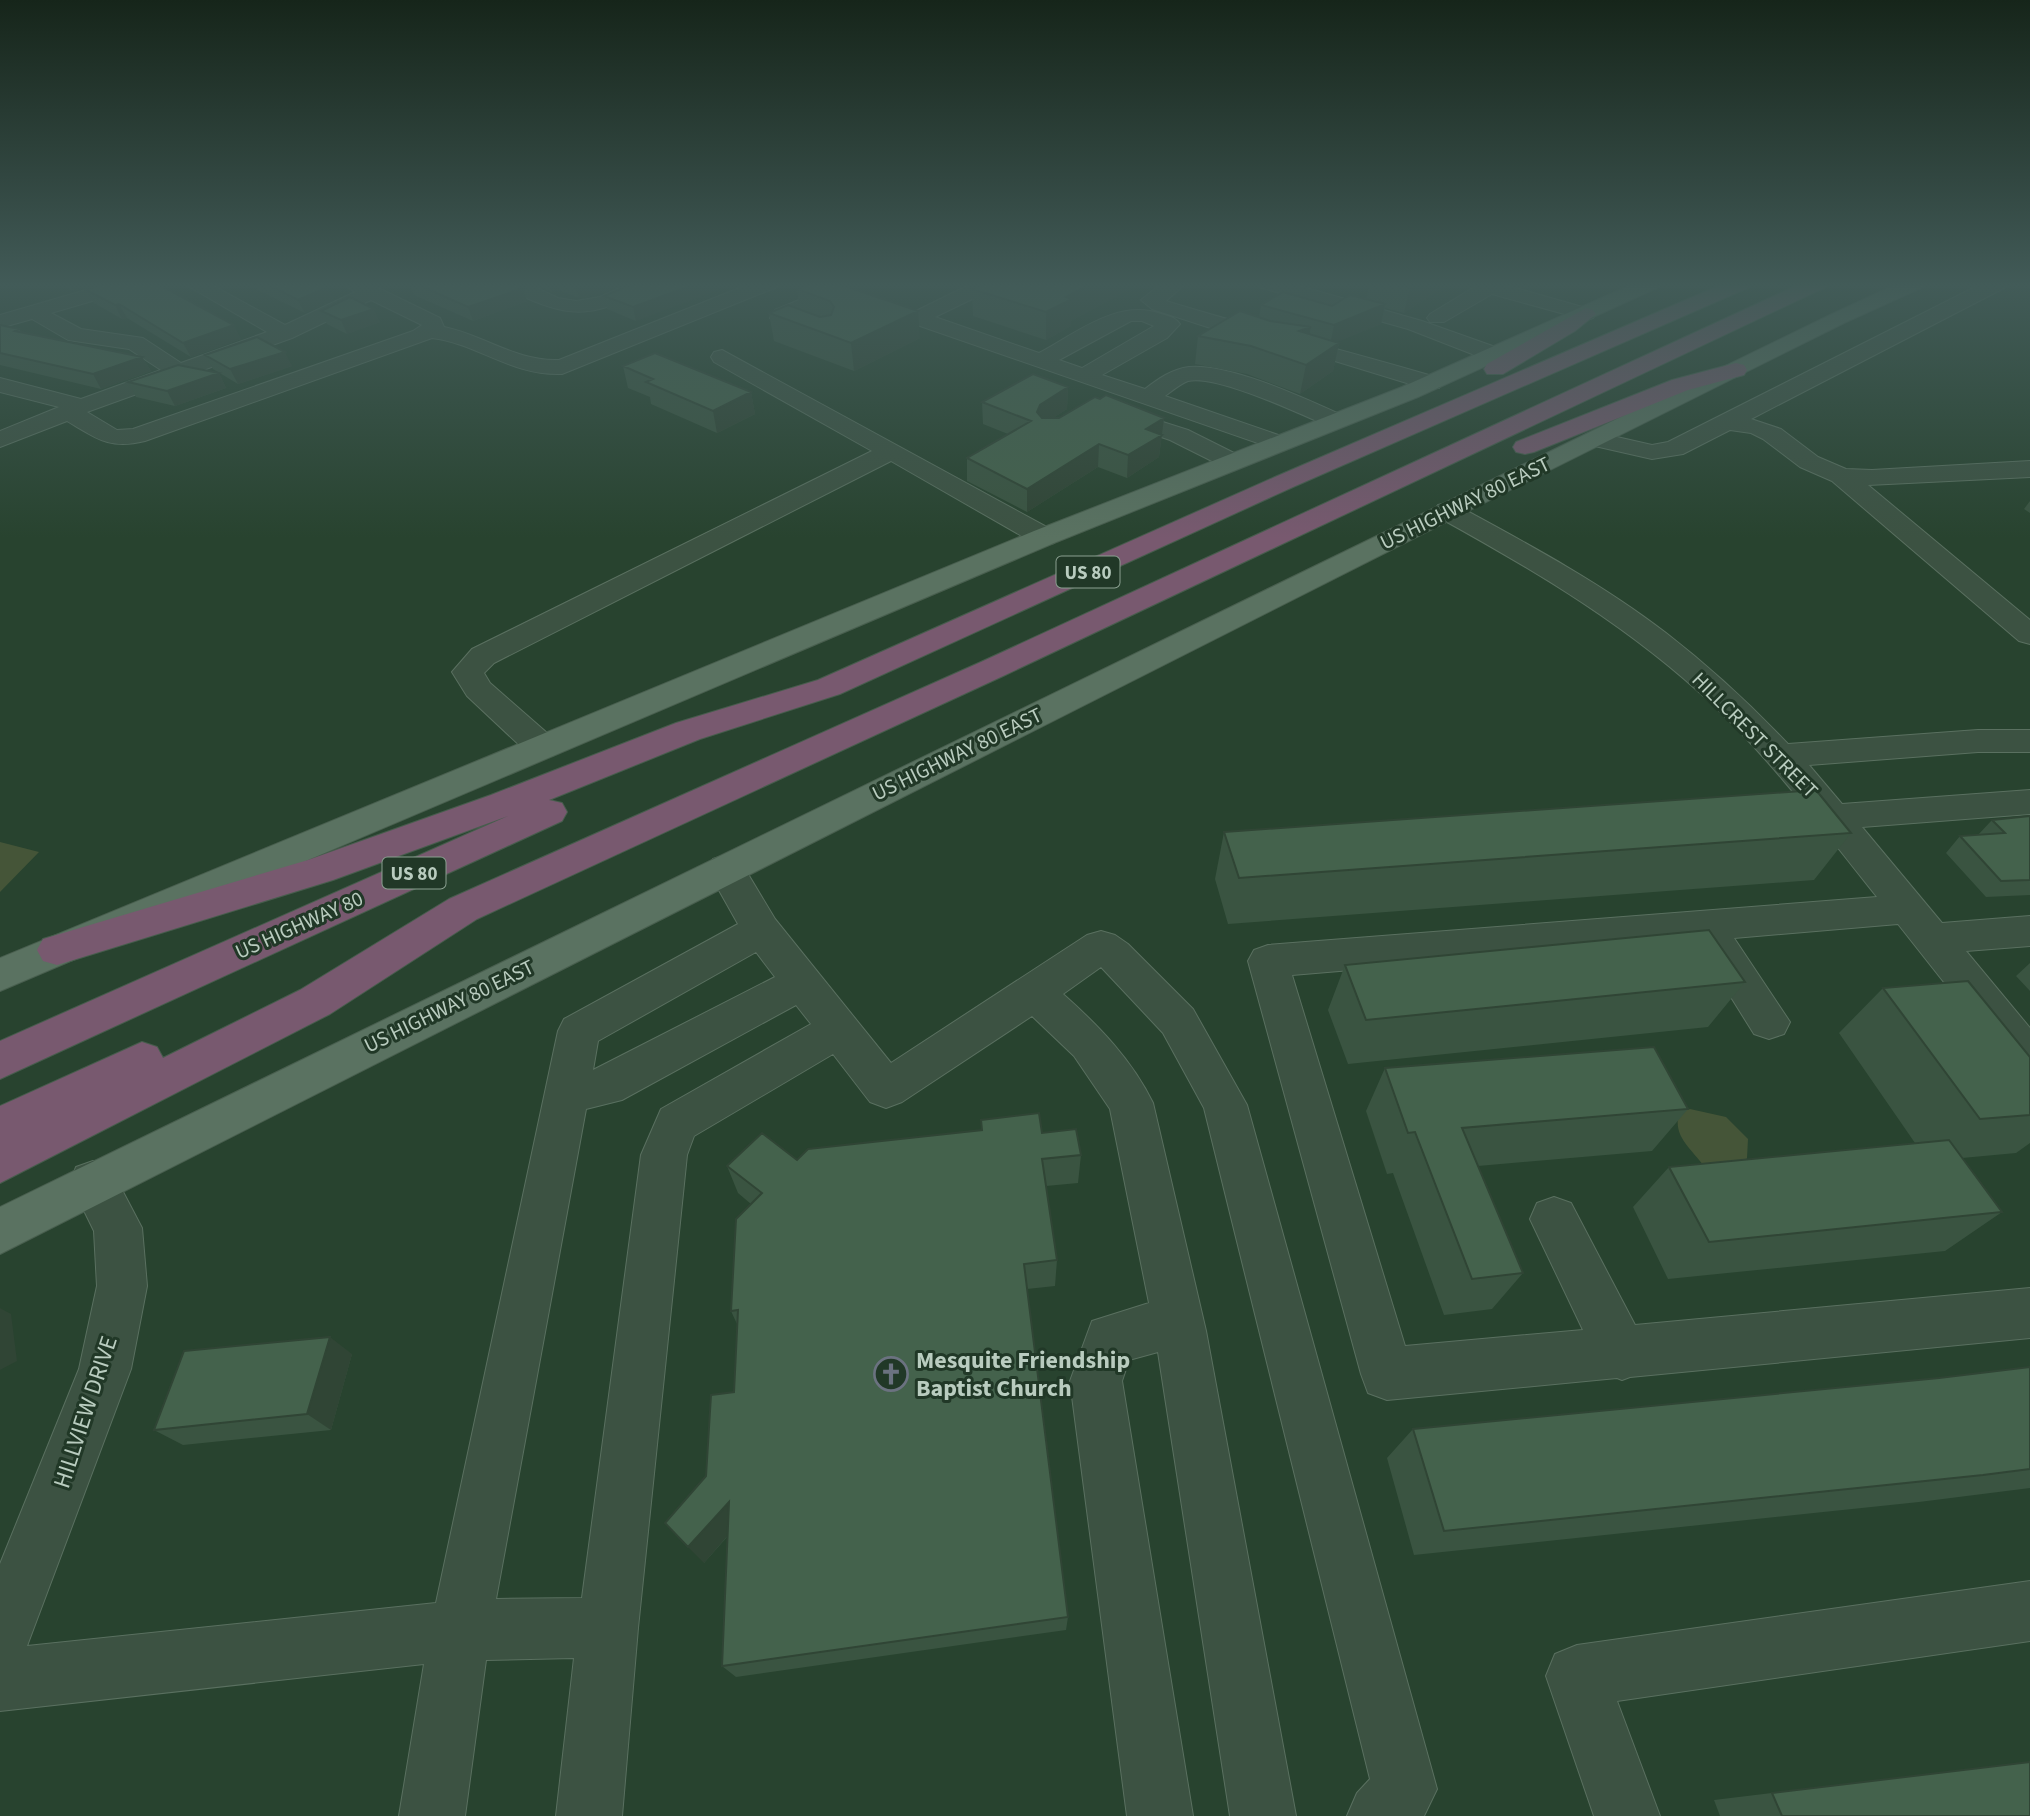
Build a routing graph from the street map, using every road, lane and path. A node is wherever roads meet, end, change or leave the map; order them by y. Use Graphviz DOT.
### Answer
graph roads {
  1 [pos="174,368"];
  2 [pos="188,368"];
  3 [pos="326,368"];
  4 [pos="531,368"];
  5 [pos="558,368"];
  6 [pos="741,368"];
  7 [pos="1060,368"];
  8 [pos="1098,368"];
  9 [pos="1380,368"];
  10 [pos="1464,368"];
  11 [pos="1497,368"];
  12 [pos="1548,368"];
  13 [pos="1636,368"];
  14 [pos="1741,368"];
  15 [pos="1833,368"];
  16 [pos="1736,370"];
  17 [pos="179,371"];
  18 [pos="1084,376"];
  19 [pos="1431,383"];
  20 [pos="0,385"];
  21 [pos="1148,398"];
  22 [pos="76,409"];
  23 [pos="1130,418"];
  24 [pos="1336,421"];
  25 [pos="1726,422"];
  26 [pos="1595,439"];
  27 [pos="0,440"];
  28 [pos="1278,443"];
  29 [pos="890,452"];
  30 [pos="1347,455"];
  31 [pos="1231,461"];
  32 [pos="2030,469"];
  33 [pos="1841,476"];
  34 [pos="1447,511"];
  35 [pos="1044,537"];
  36 [pos="1250,547"];
  37 [pos="2030,635"];
  38 [pos="829,687"];
  39 [pos="2030,741"];
  40 [pos="542,747"];
  41 [pos="1781,756"];
  42 [pos="2030,802"];
  43 [pos="1833,817"];
  44 [pos="726,869"];
  45 [pos="463,909"];
  46 [pos="1919,924"];
  47 [pos="1704,926"];
  48 [pos="761,930"];
  49 [pos="2030,931"];
  50 [pos="57,950"];
  51 [pos="0,975"];
  52 [pos="802,982"];
  53 [pos="1034,993"];
  54 [pos="1769,1022"];
  55 [pos="839,1029"];
  56 [pos="2030,1059"];
  57 [pos="0,1061"];
  58 [pos="567,1093"];
  59 [pos="0,1128"];
  60 [pos="0,1162"];
  61 [pos="93,1182"];
  62 [pos="1554,1219"];
  63 [pos="0,1231"];
  64 [pos="2030,1313"];
  65 [pos="1178,1321"];
  66 [pos="1622,1354"];
  67 [pos="2030,1611"];
  68 [pos="608,1628"];
  69 [pos="460,1630"];
  70 [pos="0,1639"];
  71 [pos="0,1680"];
  72 [pos="432,1816"];
  73 [pos="589,1816"];
  74 [pos="1160,1816"];
  75 [pos="1263,1816"];
  76 [pos="1380,1816"];
  77 [pos="1627,1816"];
  1 -- 17 [label="street"];
  2 -- 17 [label="street"];
  3 -- 22 [label="street"];
  4 -- 5 [label="street"];
  6 -- 29 [label="street"];
  7 -- 18 [label="street"];
  8 -- 18 [label="street"];
  9 -- 19 [label="street"];
  10 -- 19 [label="main road"];
  11 -- 30 [label="highway"];
  12 -- 30 [label="highway, US 80"];
  13 -- 36 [label="highway, US 80"];
  14 -- 16 [label="main road, US HIGHWAY 80 EAST"];
  15 -- 25 [label="street"];
  16 -- 26 [label="main road, US HIGHWAY 80 EAST"];
  16 -- 36 [label="highway"];
  17 -- 22 [label="street"];
  18 -- 21 [label="street"];
  19 -- 24 [label="main road"];
  20 -- 22 [label="street"];
  21 -- 24 [label="street"];
  21 -- 28 [label="street"];
  22 -- 27 [label="street"];
  23 -- 31 [label="street"];
  24 -- 28 [label="main road"];
  25 -- 26 [label="street"];
  25 -- 33 [label="street"];
  26 -- 34 [label="main road, US HIGHWAY 80 EAST"];
  28 -- 31 [label="main road"];
  29 -- 35 [label="street"];
  29 -- 40 [label="street"];
  30 -- 38 [label="highway, US 80"];
  31 -- 35 [label="main road"];
  32 -- 33 [label="street"];
  33 -- 37 [label="street"];
  34 -- 41 [label="street, HILLCREST STREET"];
  34 -- 44 [label="main road, US HIGHWAY 80 EAST"];
  35 -- 40 [label="main road"];
  36 -- 45 [label="highway, US 80"];
  38 -- 50 [label="highway"];
  38 -- 57 [label="highway, US HIGHWAY 80 / US 80"];
  39 -- 41 [label="street"];
  40 -- 50 [label="main road"];
  41 -- 43 [label="street, HILLCREST STREET"];
  42 -- 43 [label="street"];
  43 -- 46 [label="street, HILLCREST STREET"];
  44 -- 48 [label="street"];
  44 -- 61 [label="main road, US HIGHWAY 80 EAST"];
  45 -- 59 [label="highway, US 80"];
  45 -- 60 [label="highway"];
  46 -- 47 [label="street"];
  46 -- 49 [label="street"];
  46 -- 56 [label="street, HILLCREST STREET"];
  47 -- 54 [label="street"];
  47 -- 66 [label="street"];
  48 -- 52 [label="street"];
  48 -- 58 [label="street"];
  50 -- 51 [label="main road"];
  52 -- 55 [label="street"];
  52 -- 58 [label="street"];
  53 -- 55 [label="street"];
  53 -- 65 [label="street"];
  53 -- 76 [label="street"];
  55 -- 68 [label="street"];
  58 -- 69 [label="street"];
  61 -- 63 [label="main road, US HIGHWAY 80 EAST"];
  61 -- 70 [label="street, HILLVIEW DRIVE"];
  62 -- 66 [label="street"];
  64 -- 66 [label="street"];
  65 -- 74 [label="street"];
  65 -- 75 [label="street"];
  67 -- 77 [label="street"];
  68 -- 69 [label="street"];
  68 -- 73 [label="street"];
  69 -- 71 [label="street"];
  69 -- 72 [label="street"];
}
